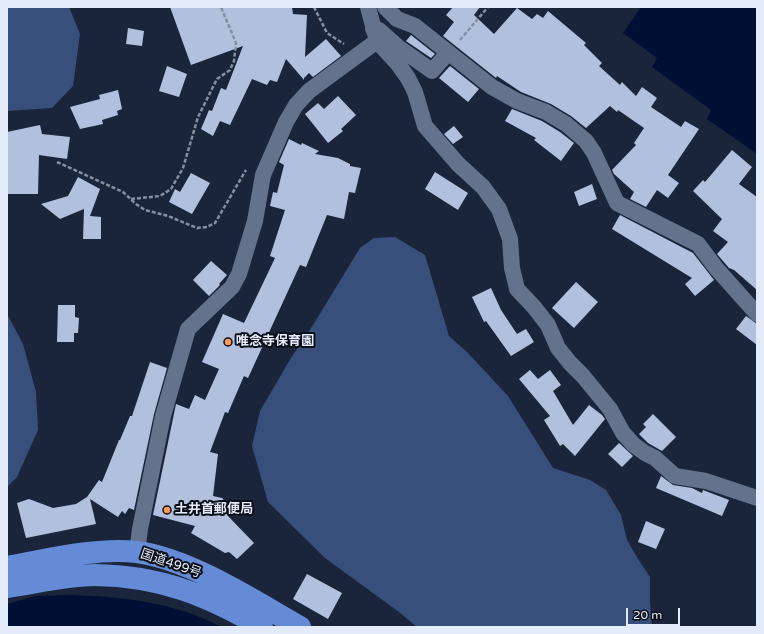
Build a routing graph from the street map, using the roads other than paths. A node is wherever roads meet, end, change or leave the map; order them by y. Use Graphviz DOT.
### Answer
graph roads {
  1 [pos="368,7"];
  2 [pos="385,7"];
  3 [pos="375,35"];
  4 [pos="448,53"];
  5 [pos="757,314"];
  6 [pos="757,498"];
  7 [pos="137,552"];
  8 [pos="7,567"];
  9 [pos="7,587"];
  10 [pos="262,627"];
  11 [pos="300,627"];
  1 -- 3 [label="street"];
  2 -- 4 [label="street"];
  3 -- 4 [label="street"];
  3 -- 6 [label="street"];
  3 -- 7 [label="street"];
  4 -- 5 [label="street"];
  7 -- 8 [label="highway, 国道499号"];
  7 -- 11 [label="highway, 国道499号"];
  9 -- 10 [label="highway, 国道499号"];
}
